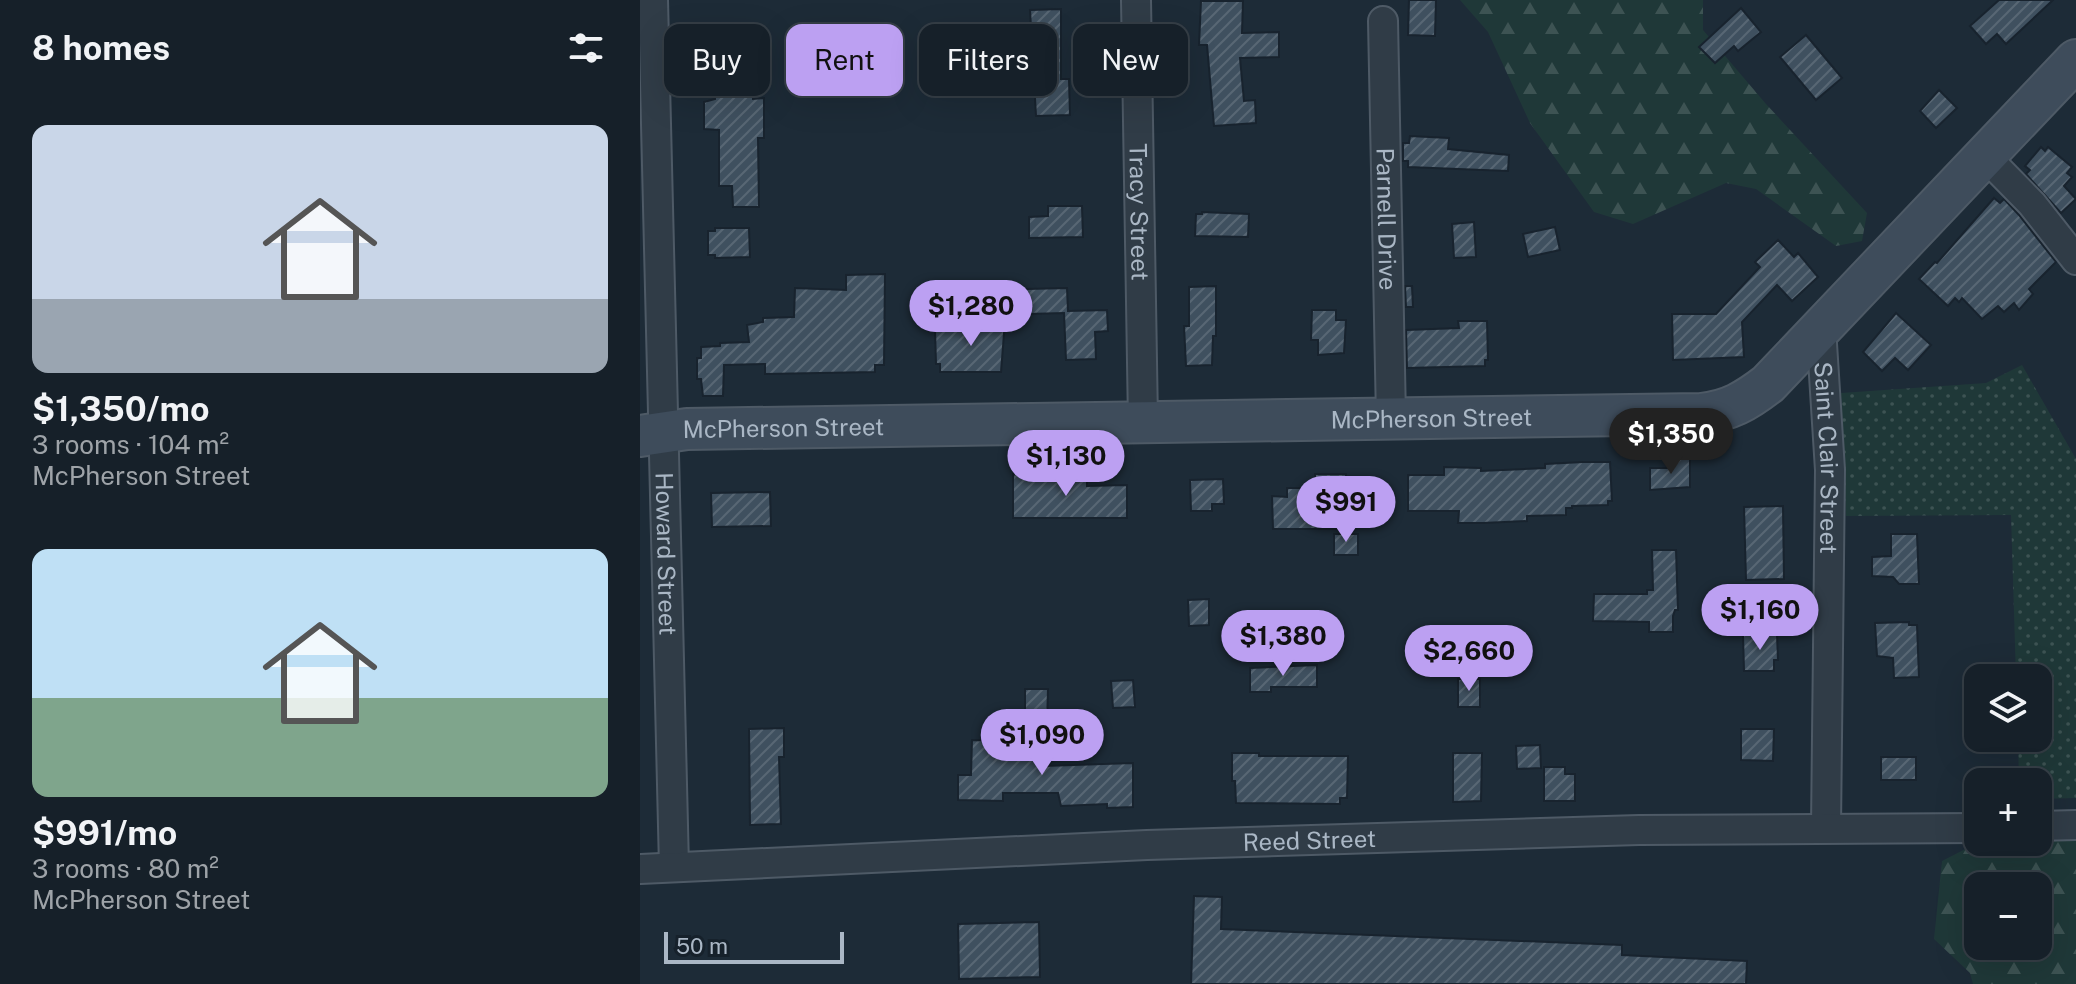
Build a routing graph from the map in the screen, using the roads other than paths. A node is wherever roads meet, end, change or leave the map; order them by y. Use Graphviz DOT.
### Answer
graph roads {
  1 [pos="653,0"];
  2 [pos="1136,0"];
  3 [pos="1383,21"];
  4 [pos="2076,60"];
  5 [pos="1984,155"];
  6 [pos="2076,260"];
  7 [pos="1821,328"];
  8 [pos="1391,418"];
  9 [pos="1143,422"];
  10 [pos="651,435"];
  11 [pos="2076,825"];
  12 [pos="2052,826"];
  13 [pos="1826,827"];
  14 [pos="1964,828"];
  15 [pos="674,867"];
  16 [pos="640,869"];
  1 -- 10 [label="street, Howard Street"];
  2 -- 9 [label="street, Tracy Street"];
  3 -- 8 [label="street, Parnell Drive"];
  4 -- 5 [label="street, McPherson Street"];
  5 -- 6 [label="street"];
  5 -- 7 [label="street, McPherson Street"];
  7 -- 8 [label="street, McPherson Street"];
  7 -- 13 [label="street, Saint Clair Street"];
  8 -- 9 [label="street, McPherson Street"];
  9 -- 10 [label="street, McPherson Street"];
  10 -- 15 [label="street, Howard Street"];
  11 -- 12 [label="street"];
  13 -- 14 [label="street, Reed Street"];
  13 -- 15 [label="street, Reed Street"];
  15 -- 16 [label="street, Reed Street"];
}
